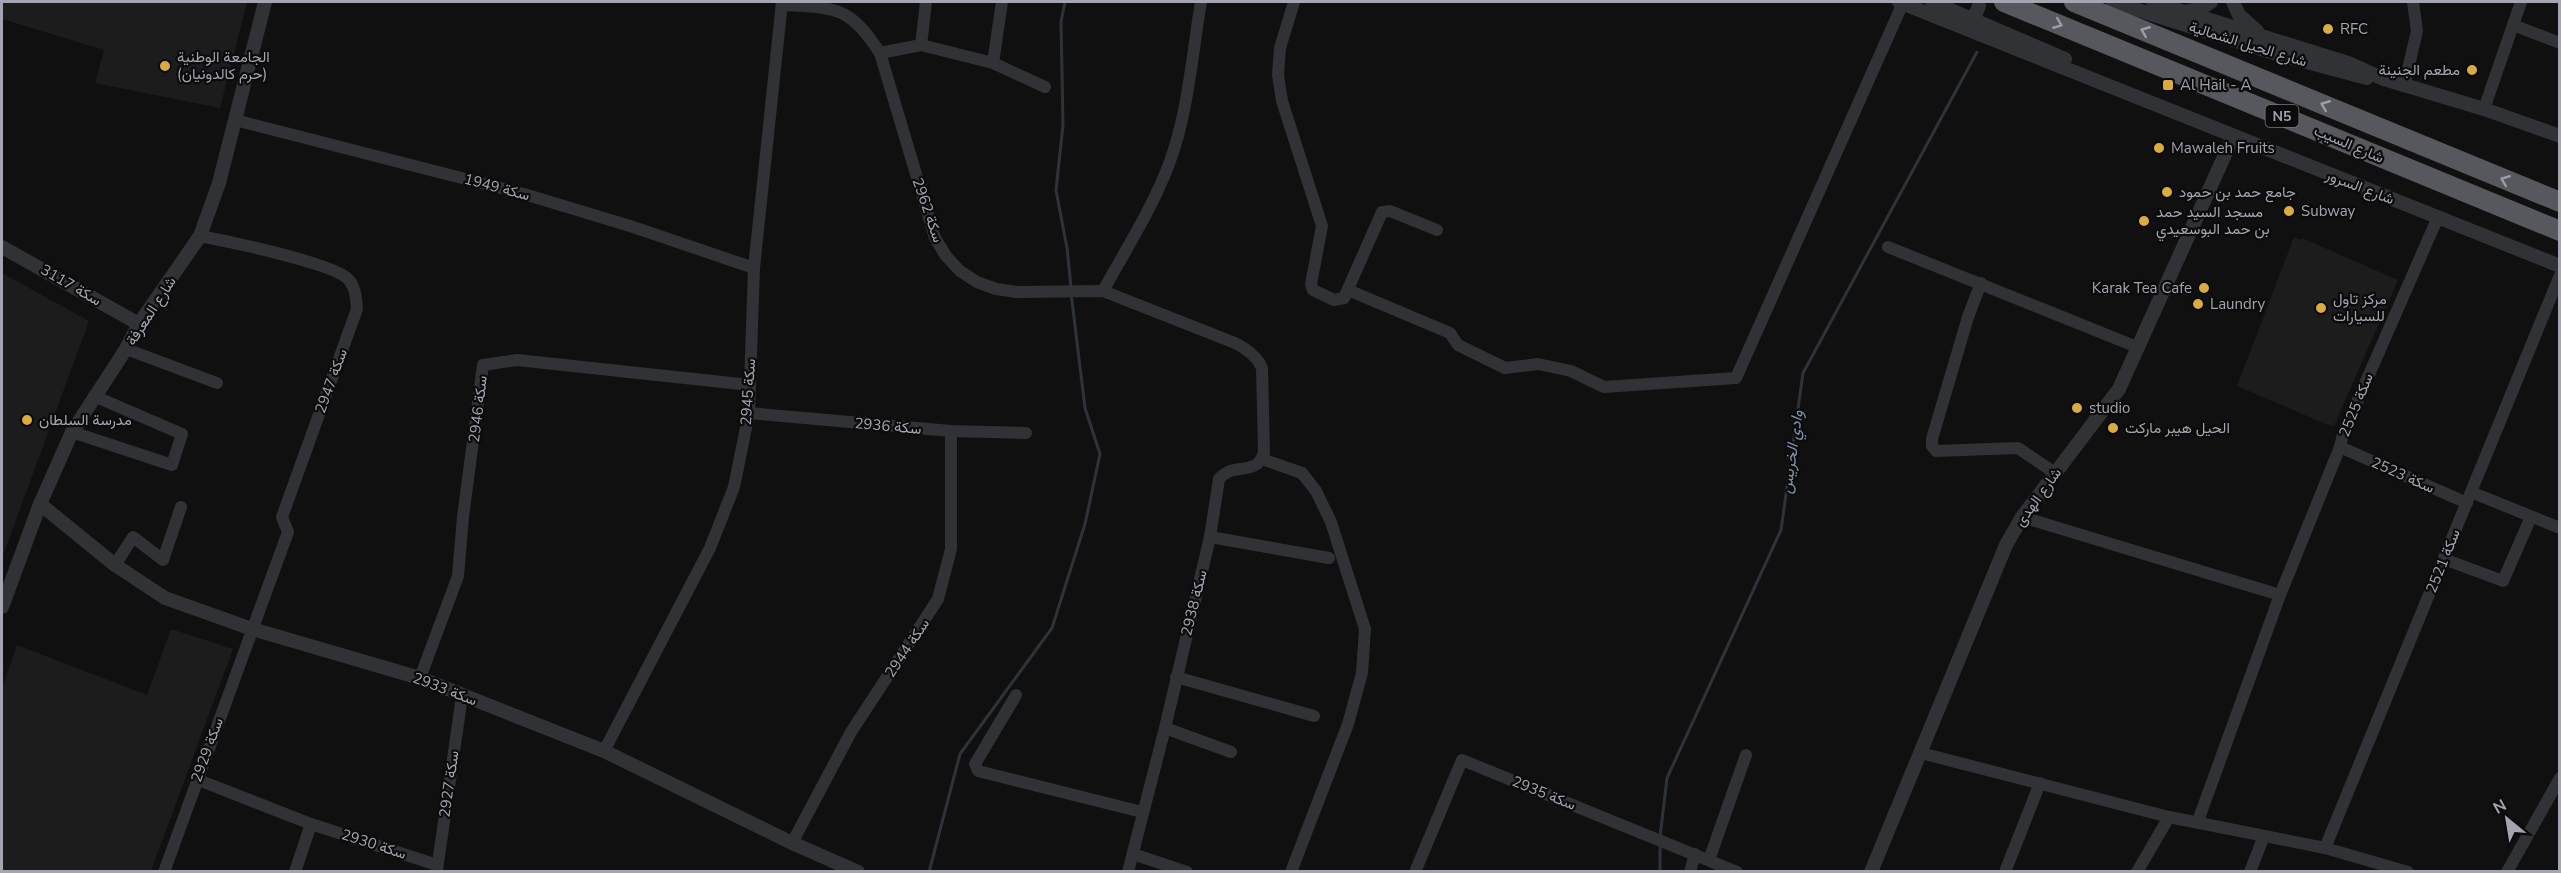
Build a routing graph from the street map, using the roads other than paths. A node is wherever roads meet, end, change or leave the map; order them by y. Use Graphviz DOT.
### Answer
graph roads {
  1 [pos="265,2"];
  2 [pos="926,2"];
  3 [pos="1002,2"];
  4 [pos="1201,2"];
  5 [pos="1294,2"];
  6 [pos="1901,2"];
  7 [pos="1932,2"];
  8 [pos="2004,2"];
  9 [pos="2074,2"];
  10 [pos="2113,2"];
  11 [pos="2152,2"];
  12 [pos="2211,2"];
  13 [pos="2228,2"];
  14 [pos="2233,2"];
  15 [pos="2413,2"];
  16 [pos="2521,2"];
  17 [pos="782,3"];
  18 [pos="2185,12"];
  19 [pos="1968,16"];
  20 [pos="2513,25"];
  21 [pos="2227,32"];
  22 [pos="2272,40"];
  23 [pos="2559,43"];
  24 [pos="921,45"];
  25 [pos="2305,50"];
  26 [pos="880,52"];
  27 [pos="2284,56"];
  28 [pos="993,63"];
  29 [pos="2384,80"];
  30 [pos="2404,86"];
  31 [pos="1045,87"];
  32 [pos="2484,109"];
  33 [pos="2283,117"];
  34 [pos="235,120"];
  35 [pos="2559,136"];
  36 [pos="2233,137"];
  37 [pos="2559,202"];
  38 [pos="2438,217"];
  39 [pos="1437,230"];
  40 [pos="2559,231"];
  41 [pos="200,236"];
  42 [pos="2559,242"];
  43 [pos="2,247"];
  44 [pos="1888,247"];
  45 [pos="2559,266"];
  46 [pos="754,268"];
  47 [pos="2559,275"];
  48 [pos="1981,283"];
  49 [pos="1348,290"];
  50 [pos="1103,291"];
  51 [pos="139,324"];
  52 [pos="2138,347"];
  53 [pos="126,349"];
  54 [pos="217,383"];
  55 [pos="750,385"];
  56 [pos="94,396"];
  57 [pos="749,413"];
  58 [pos="951,431"];
  59 [pos="72,432"];
  60 [pos="1026,433"];
  61 [pos="2340,447"];
  62 [pos="1262,459"];
  63 [pos="2055,473"];
  64 [pos="2469,497"];
  65 [pos="40,504"];
  66 [pos="181,507"];
  67 [pos="2022,517"];
  68 [pos="2531,517"];
  69 [pos="2559,528"];
  70 [pos="1210,537"];
  71 [pos="1329,558"];
  72 [pos="2444,559"];
  73 [pos="115,564"];
  74 [pos="2280,595"];
  75 [pos="2,607"];
  76 [pos="252,629"];
  77 [pos="1176,677"];
  78 [pos="420,678"];
  79 [pos="1016,695"];
  80 [pos="462,696"];
  81 [pos="1314,716"];
  82 [pos="1165,728"];
  83 [pos="604,752"];
  84 [pos="1231,752"];
  85 [pos="1921,753"];
  86 [pos="1746,755"];
  87 [pos="2559,778"];
  88 [pos="196,779"];
  89 [pos="2040,783"];
  90 [pos="1142,812"];
  91 [pos="2169,816"];
  92 [pos="2198,821"];
  93 [pos="311,824"];
  94 [pos="2264,836"];
  95 [pos="792,843"];
  96 [pos="2325,848"];
  97 [pos="1133,854"];
  98 [pos="1695,854"];
  99 [pos="1709,860"];
  100 [pos="2383,867"];
  101 [pos="437,868"];
  102 [pos="164,872"];
  103 [pos="295,872"];
  104 [pos="858,872"];
  105 [pos="1128,872"];
  106 [pos="1187,872"];
  107 [pos="1291,872"];
  108 [pos="1415,872"];
  109 [pos="1690,872"];
  110 [pos="1737,872"];
  111 [pos="1870,872"];
  112 [pos="2005,872"];
  113 [pos="2137,872"];
  114 [pos="2250,872"];
  115 [pos="2408,872"];
  116 [pos="2506,872"];
  1 -- 34 [label="street, شارع المعرفة"];
  2 -- 24 [label="street"];
  3 -- 28 [label="street"];
  4 -- 50 [label="street"];
  5 -- 49 [label="street"];
  6 -- 19 [label="street, شارع السرور"];
  6 -- 49 [label="street"];
  7 -- 19 [label="street, شارع السرور"];
  8 -- 33 [label="highway, شارع السيب / N5, one-way"];
  37 -- 9 [label="highway, شارع السيب / N5, one-way"];
  10 -- 21 [label="street, شارع الحيل الشمالية"];
  11 -- 18 [label="street, شارع الحيل الشمالية"];
  12 -- 18 [label="street"];
  13 -- 21 [label="street"];
  14 -- 22 [label="street"];
  15 -- 30 [label="street"];
  16 -- 20 [label="street"];
  17 -- 26 [label="street, سكة 2962"];
  17 -- 46 [label="street, سكة 2945"];
  18 -- 21 [label="street, شارع الحيل الشمالية"];
  19 -- 36 [label="street, شارع السرور"];
  20 -- 23 [label="street"];
  20 -- 32 [label="street"];
  21 -- 22 [label="street, شارع الحيل الشمالية"];
  21 -- 27 [label="street, شارع الحيل الشمالية"];
  22 -- 25 [label="street, شارع الحيل الشمالية"];
  24 -- 26 [label="street"];
  24 -- 28 [label="street"];
  25 -- 27 [label="street"];
  25 -- 29 [label="street, شارع الحيل الشمالية"];
  26 -- 50 [label="street, سكة 2962"];
  27 -- 29 [label="street, شارع الحيل الشمالية"];
  28 -- 31 [label="street"];
  29 -- 30 [label="street, شارع الحيل الشمالية"];
  30 -- 32 [label="street, شارع الحيل الشمالية"];
  32 -- 35 [label="street, شارع الحيل الشمالية"];
  33 -- 40 [label="highway, شارع السيب / N5"];
  33 -- 42 [label="highway"];
  34 -- 41 [label="street, شارع المعرفة"];
  34 -- 46 [label="street, سكة 1949"];
  36 -- 38 [label="street, شارع السرور"];
  36 -- 52 [label="street, شارع الهدى"];
  38 -- 45 [label="street, شارع السرور"];
  38 -- 61 [label="street, سكة 2525"];
  39 -- 49 [label="street"];
  41 -- 51 [label="street, شارع المعرفة"];
  41 -- 76 [label="street, سكة 2947"];
  43 -- 51 [label="street, سكة 3117"];
  44 -- 48 [label="street"];
  46 -- 55 [label="street, سكة 2945"];
  47 -- 64 [label="street, سكة 2521"];
  48 -- 52 [label="street"];
  48 -- 63 [label="street"];
  50 -- 62 [label="street, سكة 2962"];
  51 -- 53 [label="street, شارع المعرفة"];
  52 -- 63 [label="street, شارع الهدى"];
  53 -- 54 [label="street"];
  53 -- 56 [label="street, شارع المعرفة"];
  55 -- 57 [label="street, سكة 2945"];
  55 -- 78 [label="street, سكة 2946"];
  56 -- 59 [label="street, شارع المعرفة"];
  56 -- 59 [label="street"];
  57 -- 58 [label="street, سكة 2936"];
  57 -- 83 [label="street, سكة 2945"];
  58 -- 60 [label="street, سكة 2936"];
  58 -- 95 [label="street, سكة 2944"];
  59 -- 65 [label="street, شارع المعرفة"];
  61 -- 64 [label="street, سكة 2523"];
  61 -- 74 [label="street, سكة 2525"];
  62 -- 70 [label="street, سكة 2938"];
  62 -- 107 [label="street"];
  63 -- 67 [label="street, شارع الهدى"];
  64 -- 68 [label="street, سكة 2523"];
  64 -- 72 [label="street, سكة 2521"];
  65 -- 73 [label="street, سكة 2933"];
  65 -- 75 [label="street, شارع المعرفة"];
  66 -- 73 [label="street"];
  67 -- 74 [label="street"];
  67 -- 85 [label="street, شارع الهدى"];
  68 -- 69 [label="street, سكة 2523"];
  68 -- 72 [label="street"];
  70 -- 71 [label="street"];
  70 -- 77 [label="street, سكة 2938"];
  72 -- 96 [label="street, سكة 2521"];
  73 -- 76 [label="street, سكة 2933"];
  74 -- 92 [label="street, سكة 2525"];
  76 -- 78 [label="street, سكة 2933"];
  76 -- 88 [label="street, سكة 2929"];
  77 -- 81 [label="street"];
  77 -- 82 [label="street, سكة 2938"];
  78 -- 80 [label="street, سكة 2933"];
  79 -- 90 [label="street"];
  80 -- 83 [label="street, سكة 2933"];
  80 -- 101 [label="street, سكة 2927"];
  82 -- 84 [label="street"];
  82 -- 90 [label="street, سكة 2938"];
  83 -- 95 [label="street, سكة 2933"];
  85 -- 89 [label="street"];
  85 -- 111 [label="street, شارع الهدى"];
  86 -- 99 [label="street"];
  87 -- 116 [label="street"];
  88 -- 93 [label="street, سكة 2930"];
  88 -- 102 [label="street, سكة 2929"];
  89 -- 91 [label="street"];
  89 -- 112 [label="street"];
  90 -- 97 [label="street, سكة 2938"];
  91 -- 92 [label="street"];
  91 -- 113 [label="street"];
  92 -- 94 [label="street"];
  93 -- 101 [label="street, سكة 2930"];
  93 -- 103 [label="street"];
  94 -- 96 [label="street"];
  94 -- 114 [label="street"];
  95 -- 104 [label="street, سكة 2933"];
  96 -- 100 [label="street"];
  97 -- 105 [label="street, سكة 2938"];
  97 -- 106 [label="street"];
  98 -- 99 [label="street, سكة 2935"];
  98 -- 108 [label="street, سكة 2935"];
  98 -- 109 [label="street"];
  99 -- 110 [label="street, سكة 2935"];
  100 -- 115 [label="street"];
}
